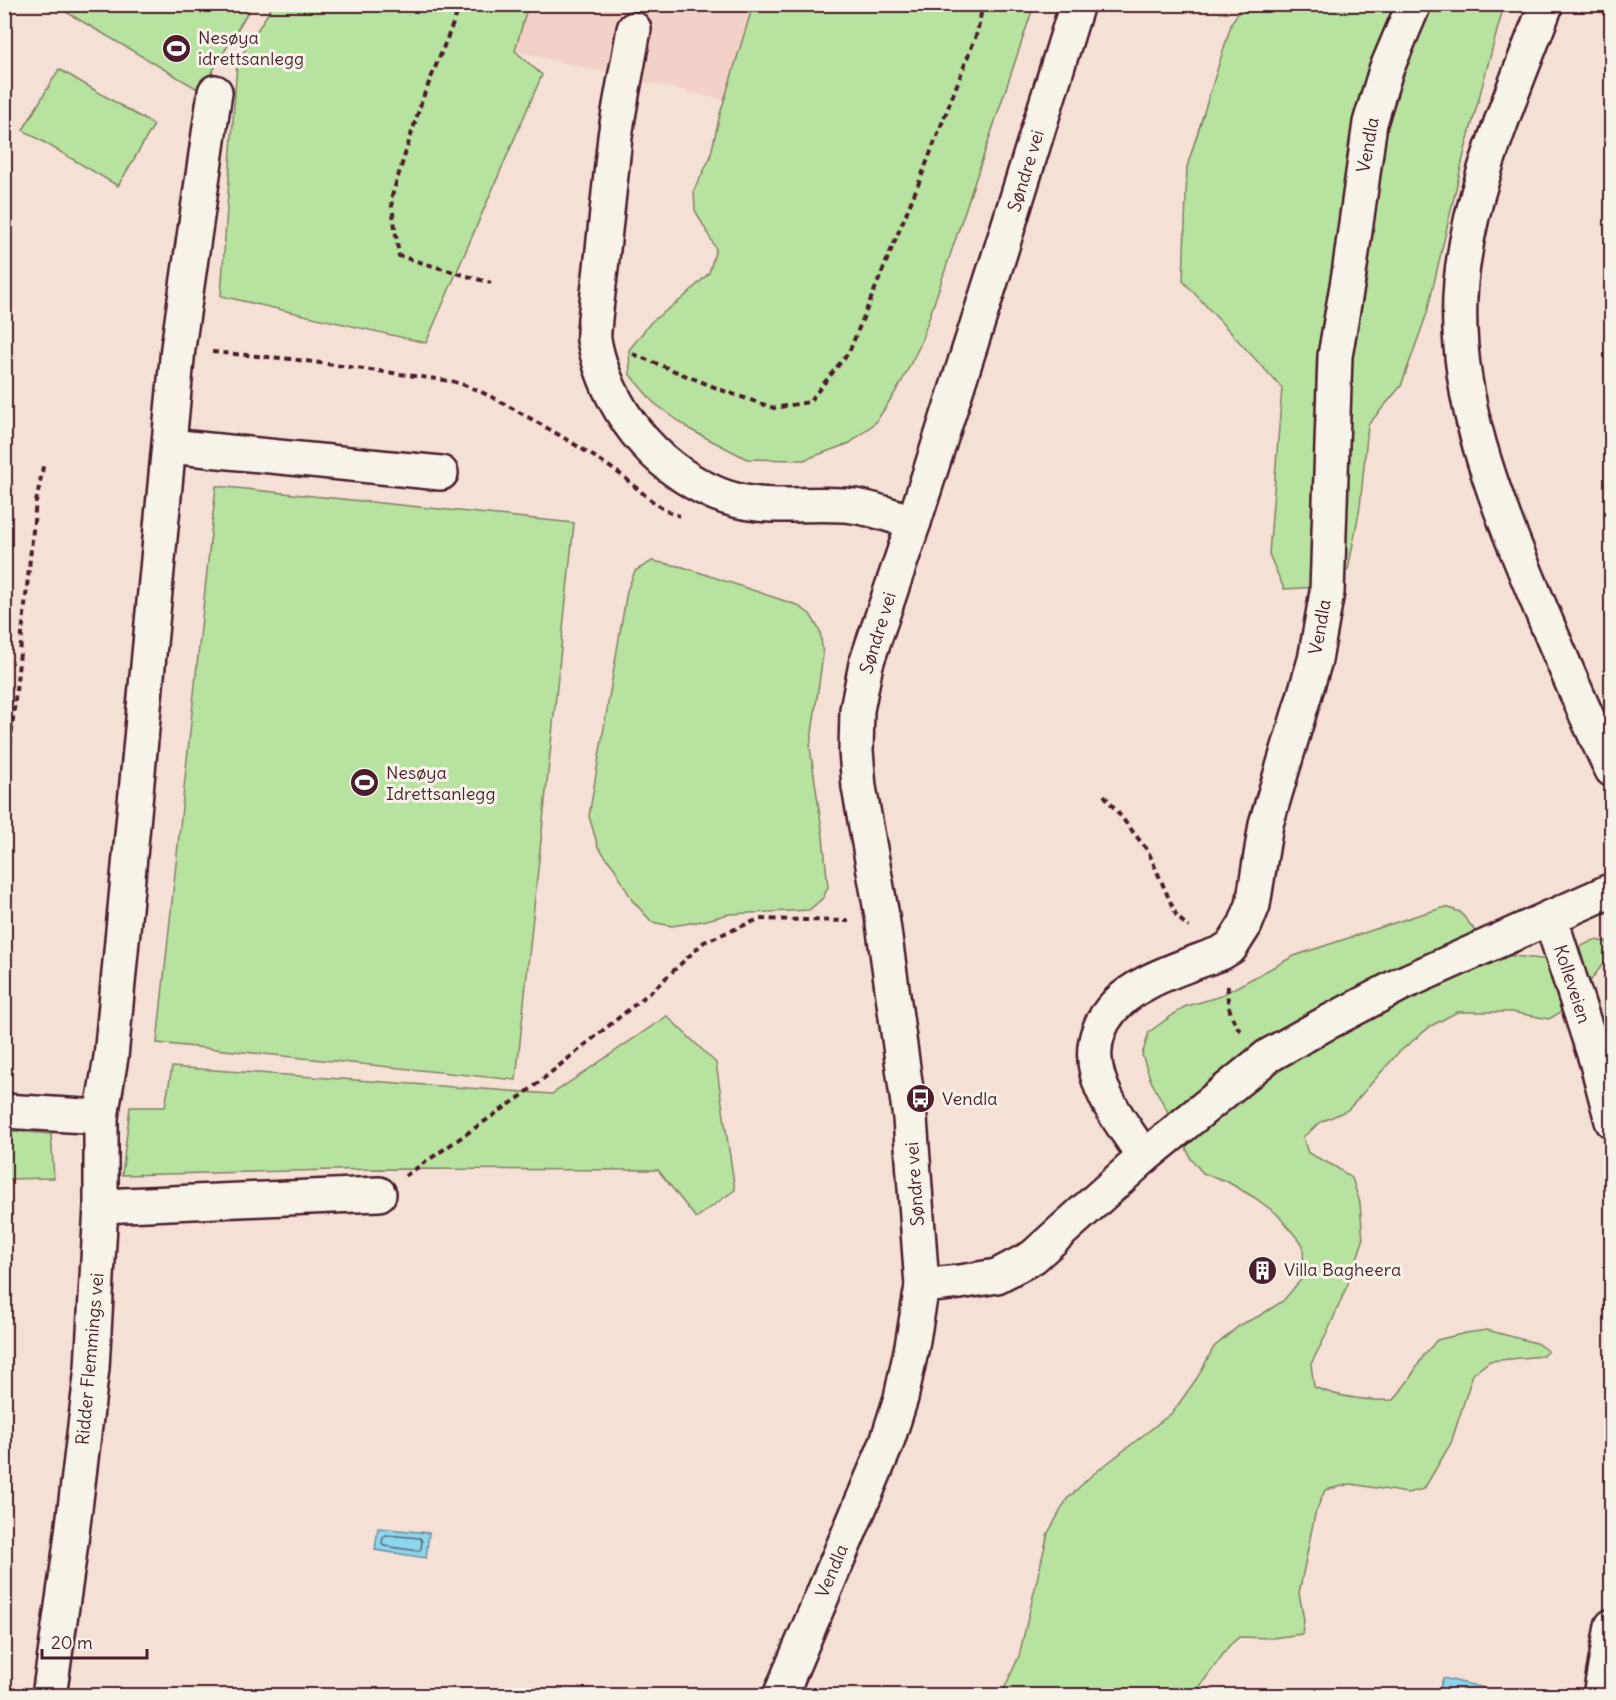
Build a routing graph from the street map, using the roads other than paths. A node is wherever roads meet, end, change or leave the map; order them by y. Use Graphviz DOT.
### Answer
graph roads {
  1 [pos="1077,4"];
  2 [pos="1414,4"];
  3 [pos="1544,10"];
  4 [pos="634,29"];
  5 [pos="215,92"];
  6 [pos="169,446"];
  7 [pos="441,473"];
  8 [pos="914,522"];
  9 [pos="1611,770"];
  10 [pos="1611,890"];
  11 [pos="1550,917"];
  12 [pos="4,1111"];
  13 [pos="101,1116"];
  14 [pos="1611,1121"];
  15 [pos="1144,1157"];
  16 [pos="379,1194"];
  17 [pos="101,1206"];
  18 [pos="922,1286"];
  19 [pos="1611,1626"];
  20 [pos="49,1695"];
  21 [pos="780,1695"];
  22 [pos="1600,1695"];
  1 -- 8 [label="street, Søndre vei"];
  2 -- 15 [label="street, Vendla"];
  3 -- 9 [label="street"];
  4 -- 8 [label="street"];
  5 -- 6 [label="street, Ridder Flemmings vei"];
  6 -- 7 [label="street"];
  6 -- 13 [label="street, Ridder Flemmings vei"];
  8 -- 18 [label="street, Søndre vei"];
  10 -- 11 [label="street"];
  11 -- 14 [label="street, Kolleveien"];
  11 -- 15 [label="street"];
  12 -- 13 [label="street"];
  13 -- 17 [label="street, Ridder Flemmings vei"];
  15 -- 18 [label="street"];
  16 -- 17 [label="street"];
  17 -- 20 [label="street, Ridder Flemmings vei"];
  18 -- 21 [label="street, Vendla"];
  19 -- 22 [label="street"];
}
